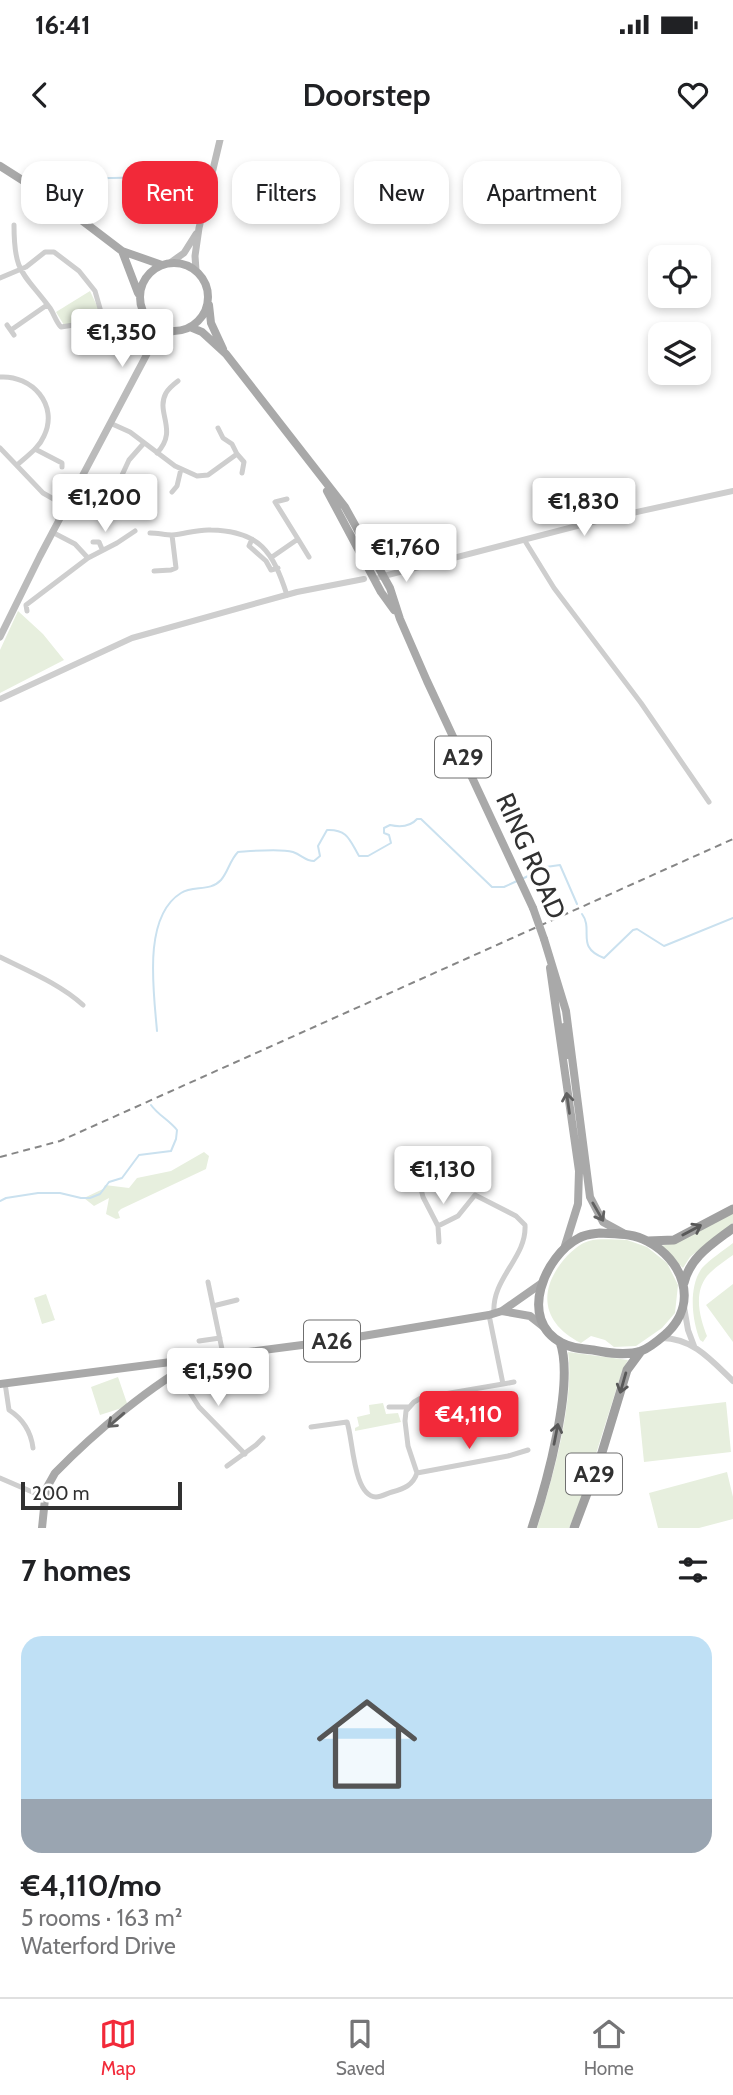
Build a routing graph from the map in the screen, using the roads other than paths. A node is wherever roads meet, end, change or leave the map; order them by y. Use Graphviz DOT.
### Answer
graph roads {
  1 [pos="220,140"];
  2 [pos="0,166"];
  3 [pos="14,225"];
  4 [pos="199,228"];
  5 [pos="122,251"];
  6 [pos="166,264"];
  7 [pos="19,270"];
  8 [pos="196,270"];
  9 [pos="0,278"];
  10 [pos="140,299"];
  11 [pos="208,300"];
  12 [pos="47,305"];
  13 [pos="146,317"];
  14 [pos="105,320"];
  15 [pos="190,327"];
  16 [pos="11,330"];
  17 [pos="173,331"];
  18 [pos="109,340"];
  19 [pos="148,352"];
  20 [pos="226,355"];
  21 [pos="0,377"];
  22 [pos="178,381"];
  23 [pos="110,423"];
  24 [pos="218,428"];
  25 [pos="144,443"];
  26 [pos="0,448"];
  27 [pos="35,449"];
  28 [pos="157,453"];
  29 [pos="237,454"];
  30 [pos="17,465"];
  31 [pos="62,467"];
  32 [pos="181,469"];
  33 [pos="242,473"];
  34 [pos="321,478"];
  35 [pos="733,491"];
  36 [pos="172,492"];
  37 [pos="287,499"];
  38 [pos="141,503"];
  39 [pos="66,506"];
  40 [pos="135,531"];
  41 [pos="52,532"];
  42 [pos="150,533"];
  43 [pos="172,535"];
  44 [pos="252,539"];
  45 [pos="298,539"];
  46 [pos="525,541"];
  47 [pos="93,542"];
  48 [pos="102,549"];
  49 [pos="309,557"];
  50 [pos="88,558"];
  51 [pos="272,558"];
  52 [pos="278,568"];
  53 [pos="154,571"];
  54 [pos="52,573"];
  55 [pos="384,576"];
  56 [pos="365,579"];
  57 [pos="374,579"];
  58 [pos="57,581"];
  59 [pos="286,595"];
  60 [pos="27,611"];
  61 [pos="400,620"];
  62 [pos="0,637"];
  63 [pos="0,699"];
  64 [pos="709,802"];
  65 [pos="0,957"];
  66 [pos="550,958"];
  67 [pos="555,972"];
  68 [pos="83,1005"];
  69 [pos="568,1055"];
  70 [pos="417,1173"];
  71 [pos="733,1209"];
  72 [pos="438,1226"];
  73 [pos="733,1228"];
  74 [pos="627,1235"];
  75 [pos="648,1241"];
  76 [pos="439,1242"];
  77 [pos="563,1251"];
  78 [pos="542,1283"];
  79 [pos="684,1283"];
  80 [pos="200,1290"];
  81 [pos="237,1300"];
  82 [pos="213,1306"];
  83 [pos="684,1306"];
  84 [pos="495,1313"];
  85 [pos="547,1330"];
  86 [pos="220,1338"];
  87 [pos="662,1338"];
  88 [pos="199,1341"];
  89 [pos="560,1342"];
  90 [pos="694,1346"];
  91 [pos="641,1351"];
  92 [pos="223,1354"];
  93 [pos="201,1358"];
  94 [pos="159,1364"];
  95 [pos="177,1372"];
  96 [pos="169,1377"];
  97 [pos="733,1381"];
  98 [pos="514,1382"];
  99 [pos="2,1384"];
  100 [pos="503,1384"];
  101 [pos="390,1407"];
  102 [pos="409,1407"];
  103 [pos="311,1427"];
  104 [pos="263,1438"];
  105 [pos="33,1448"];
  106 [pos="528,1450"];
  107 [pos="245,1454"];
  108 [pos="227,1466"];
  109 [pos="417,1473"];
  110 [pos="0,1478"];
  111 [pos="44,1497"];
  112 [pos="41,1528"];
  113 [pos="532,1528"];
  114 [pos="573,1528"];
  1 -- 4 [label="main road"];
  2 -- 5 [label="main road"];
  3 -- 7 [label="street"];
  4 -- 6 [label="main road"];
  4 -- 8 [label="main road"];
  5 -- 6 [label="main road"];
  5 -- 10 [label="main road"];
  6 -- 8 [label="main road"];
  6 -- 10 [label="main road"];
  7 -- 9 [label="street"];
  7 -- 12 [label="street"];
  7 -- 14 [label="street"];
  8 -- 11 [label="main road, A29"];
  10 -- 13 [label="main road"];
  11 -- 15 [label="main road"];
  11 -- 20 [label="main road, RING ROAD / A29"];
  12 -- 14 [label="street"];
  12 -- 16 [label="street"];
  13 -- 17 [label="main road"];
  13 -- 19 [label="main road"];
  14 -- 18 [label="street"];
  15 -- 17 [label="main road"];
  15 -- 20 [label="main road, RING ROAD / A29"];
  17 -- 19 [label="main road"];
  19 -- 23 [label="main road"];
  20 -- 34 [label="main road, RING ROAD / A29"];
  21 -- 27 [label="street"];
  22 -- 28 [label="street"];
  23 -- 25 [label="street"];
  23 -- 39 [label="main road"];
  24 -- 29 [label="street"];
  25 -- 28 [label="street"];
  25 -- 38 [label="street"];
  26 -- 30 [label="street"];
  27 -- 30 [label="street"];
  27 -- 31 [label="street"];
  28 -- 32 [label="street"];
  29 -- 32 [label="street"];
  29 -- 33 [label="street"];
  30 -- 39 [label="street"];
  32 -- 36 [label="street"];
  34 -- 55 [label="main road, RING ROAD / A29"];
  34 -- 57 [label="main road, RING ROAD / A29"];
  35 -- 46 [label="street"];
  37 -- 45 [label="street"];
  39 -- 41 [label="main road"];
  40 -- 48 [label="street"];
  41 -- 50 [label="street"];
  41 -- 62 [label="main road"];
  42 -- 43 [label="street"];
  43 -- 44 [label="street"];
  43 -- 53 [label="street"];
  44 -- 51 [label="street"];
  44 -- 52 [label="street"];
  45 -- 49 [label="street"];
  45 -- 51 [label="street"];
  46 -- 55 [label="street"];
  46 -- 64 [label="street"];
  47 -- 48 [label="street"];
  48 -- 50 [label="street"];
  50 -- 58 [label="street"];
  51 -- 52 [label="street"];
  52 -- 59 [label="street"];
  54 -- 58 [label="street"];
  55 -- 57 [label="street"];
  55 -- 61 [label="main road, RING ROAD / A29"];
  56 -- 59 [label="street"];
  57 -- 61 [label="main road, RING ROAD / A29"];
  58 -- 60 [label="street"];
  59 -- 63 [label="street"];
  61 -- 66 [label="main road, RING ROAD / A29, bridge"];
  65 -- 68 [label="street"];
  66 -- 67 [label="main road, RING ROAD / A29"];
  77 -- 66 [label="main road, RING ROAD / A29, one-way"];
  67 -- 69 [label="main road"];
  67 -- 74 [label="main road, RING ROAD / A29, one-way"];
  70 -- 72 [label="street"];
  75 -- 71 [label="highway, one-way"];
  72 -- 76 [label="street"];
  72 -- 84 [label="street"];
  73 -- 79 [label="highway"];
  74 -- 75 [label="highway, A29"];
  74 -- 77 [label="highway, A29"];
  75 -- 79 [label="highway, A29"];
  77 -- 78 [label="highway, A29"];
  78 -- 84 [label="main road, A26"];
  78 -- 85 [label="highway"];
  79 -- 83 [label="highway"];
  80 -- 82 [label="street"];
  81 -- 82 [label="street"];
  82 -- 86 [label="street"];
  83 -- 87 [label="highway, A29"];
  83 -- 90 [label="street"];
  84 -- 85 [label="main road, A26"];
  84 -- 92 [label="main road, A26"];
  84 -- 100 [label="street"];
  85 -- 89 [label="highway"];
  86 -- 88 [label="street"];
  86 -- 92 [label="street"];
  87 -- 90 [label="street"];
  87 -- 91 [label="highway, A29"];
  89 -- 91 [label="highway"];
  113 -- 89 [label="highway, A29, one-way"];
  90 -- 97 [label="street"];
  91 -- 114 [label="highway, A29, one-way"];
  92 -- 93 [label="main road, A26"];
  93 -- 94 [label="main road, A26"];
  93 -- 95 [label="main road, A26"];
  94 -- 95 [label="main road"];
  94 -- 96 [label="main road"];
  94 -- 99 [label="main road, A26"];
  95 -- 96 [label="main road, A26"];
  95 -- 107 [label="street"];
  96 -- 111 [label="main road, A26, one-way"];
  98 -- 100 [label="street"];
  99 -- 105 [label="street"];
  100 -- 102 [label="street"];
  101 -- 102 [label="street"];
  102 -- 109 [label="street"];
  103 -- 109 [label="street"];
  104 -- 107 [label="street"];
  106 -- 109 [label="street"];
  107 -- 108 [label="street"];
  110 -- 111 [label="street"];
  111 -- 112 [label="main road, A26"];
}
